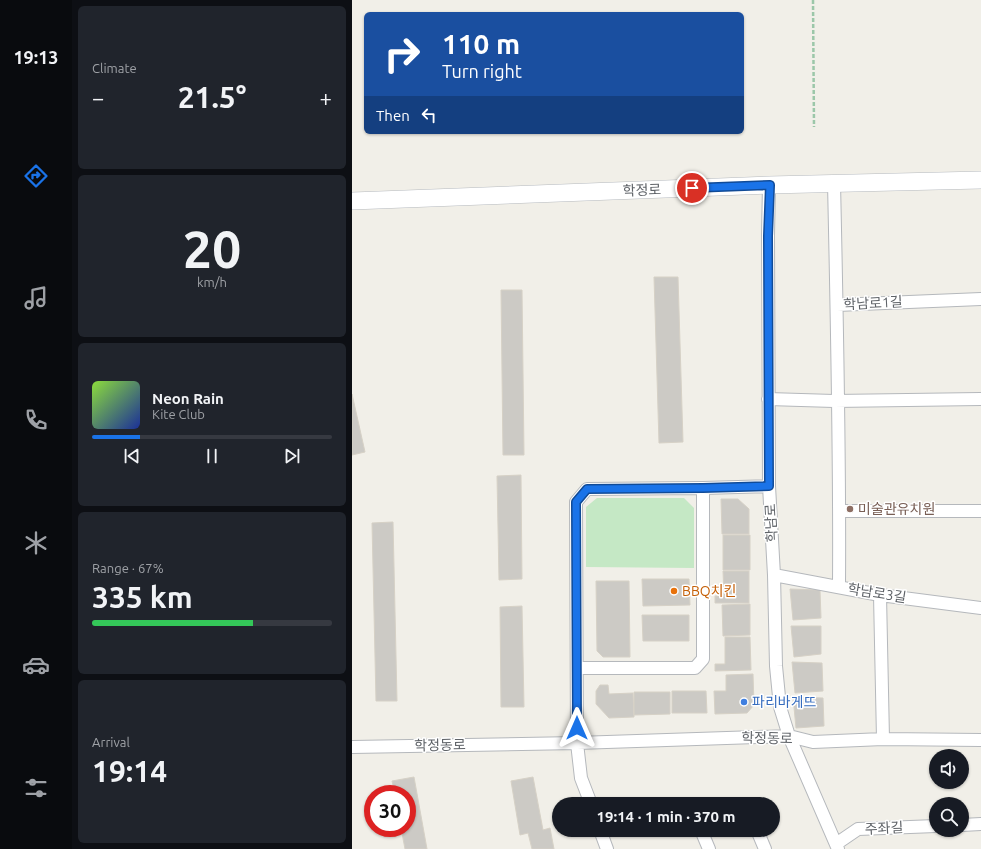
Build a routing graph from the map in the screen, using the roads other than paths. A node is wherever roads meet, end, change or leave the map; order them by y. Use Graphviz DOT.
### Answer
graph roads {
  1 [pos="981,180"];
  2 [pos="834,183"];
  3 [pos="770,185"];
  4 [pos="352,201"];
  5 [pos="981,299"];
  6 [pos="837,304"];
  7 [pos="768,399"];
  8 [pos="981,399"];
  9 [pos="838,400"];
  10 [pos="769,486"];
  11 [pos="703,488"];
  12 [pos="840,511"];
  13 [pos="980,511"];
  14 [pos="774,575"];
  15 [pos="839,587"];
  16 [pos="880,595"];
  17 [pos="981,608"];
  18 [pos="577,668"];
  19 [pos="789,736"];
  20 [pos="883,739"];
  21 [pos="981,740"];
  22 [pos="577,743"];
  23 [pos="352,747"];
  24 [pos="588,797"];
  25 [pos="981,824"];
  26 [pos="969,825"];
  27 [pos="929,826"];
  28 [pos="603,837"];
  29 [pos="704,837"];
  30 [pos="760,837"];
  31 [pos="837,846"];
  32 [pos="607,849"];
  33 [pos="710,849"];
  34 [pos="765,849"];
  1 -- 2 [label="main road, 학정로"];
  2 -- 3 [label="main road, 학정로"];
  2 -- 6 [label="street"];
  3 -- 4 [label="main road, 학정로"];
  3 -- 7 [label="street, 학남로"];
  5 -- 6 [label="street, 학남로1길"];
  6 -- 9 [label="street, 학남로1길"];
  7 -- 9 [label="street"];
  7 -- 10 [label="street, 학남로"];
  8 -- 9 [label="street"];
  9 -- 12 [label="street, 학남로1길"];
  10 -- 11 [label="street"];
  10 -- 14 [label="street, 학남로"];
  11 -- 18 [label="street"];
  11 -- 18 [label="street"];
  12 -- 13 [label="street"];
  12 -- 15 [label="street, 학남로1길"];
  14 -- 15 [label="street, 학남로3길"];
  14 -- 19 [label="street, 학남로"];
  15 -- 16 [label="street, 학남로3길"];
  16 -- 17 [label="street, 학남로3길"];
  16 -- 20 [label="street"];
  18 -- 22 [label="street"];
  19 -- 20 [label="street, 학정동로"];
  19 -- 22 [label="street, 학정동로"];
  19 -- 31 [label="street, 학남로"];
  20 -- 21 [label="street, 학정동로"];
  22 -- 23 [label="street, 학정동로"];
  22 -- 24 [label="street"];
  25 -- 26 [label="street"];
  27 -- 31 [label="street, 주좌길"];
  28 -- 32 [label="street"];
  29 -- 33 [label="street"];
  30 -- 34 [label="street"];
}
